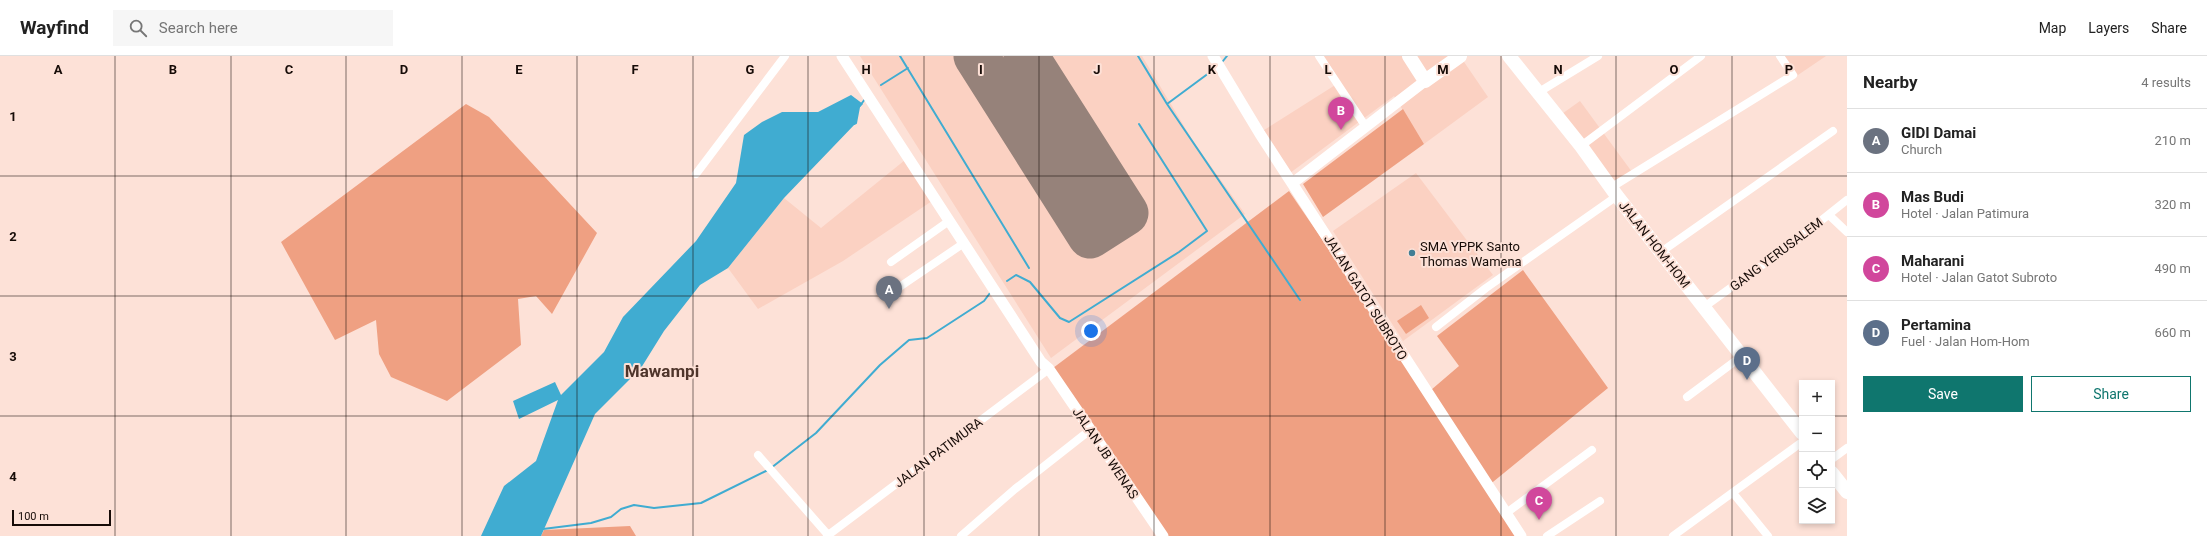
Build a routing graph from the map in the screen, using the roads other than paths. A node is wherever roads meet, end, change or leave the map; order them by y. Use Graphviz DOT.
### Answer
graph roads {
  1 [pos="785,56"];
  2 [pos="842,56"];
  3 [pos="1213,56"];
  4 [pos="1320,56"];
  5 [pos="1409,56"];
  6 [pos="1416,56"];
  7 [pos="1460,56"];
  8 [pos="1509,56"];
  9 [pos="1598,56"];
  10 [pos="1701,56"];
  11 [pos="1780,56"];
  12 [pos="1428,79"];
  13 [pos="1539,92"];
  14 [pos="1366,127"];
  15 [pos="1833,131"];
  16 [pos="1582,146"];
  17 [pos="696,174"];
  18 [pos="1294,182"];
  19 [pos="1614,191"];
  20 [pos="1847,200"];
  21 [pos="1829,215"];
  22 [pos="949,221"];
  23 [pos="1847,232"];
  24 [pos="964,244"];
  25 [pos="1661,252"];
  26 [pos="891,262"];
  27 [pos="898,288"];
  28 [pos="1704,307"];
  29 [pos="1436,326"];
  30 [pos="1742,356"];
  31 [pos="1044,368"];
  32 [pos="1687,397"];
  33 [pos="1799,429"];
  34 [pos="1085,434"];
  35 [pos="1799,444"];
  36 [pos="1847,448"];
  37 [pos="1592,450"];
  38 [pos="758,455"];
  39 [pos="1835,457"];
  40 [pos="1835,476"];
  41 [pos="1847,492"];
  42 [pos="1733,493"];
  43 [pos="1600,501"];
  44 [pos="1506,514"];
  45 [pos="1683,533"];
  46 [pos="827,535"];
  47 [pos="961,536"];
  48 [pos="1155,536"];
  49 [pos="1163,536"];
  50 [pos="1521,536"];
  51 [pos="1547,536"];
  52 [pos="1673,536"];
  53 [pos="1768,536"];
  1 -- 17 [label="street"];
  2 -- 22 [label="main road"];
  3 -- 18 [label="main road, JALAN GATOT SUBROTO"];
  4 -- 14 [label="street"];
  5 -- 12 [label="highway"];
  6 -- 12 [label="highway"];
  7 -- 12 [label="highway"];
  8 -- 13 [label="highway, JALAN HOM-HOM"];
  9 -- 13 [label="street"];
  10 -- 16 [label="street"];
  11 -- 19 [label="street"];
  12 -- 14 [label="main road"];
  13 -- 16 [label="highway, JALAN HOM-HOM"];
  14 -- 18 [label="main road"];
  15 -- 25 [label="street"];
  16 -- 19 [label="highway, JALAN HOM-HOM"];
  18 -- 44 [label="main road, JALAN GATOT SUBROTO"];
  19 -- 25 [label="highway, JALAN HOM-HOM"];
  19 -- 29 [label="street"];
  20 -- 21 [label="street, GANG YERUSALEM"];
  21 -- 23 [label="street"];
  21 -- 28 [label="street, GANG YERUSALEM"];
  22 -- 24 [label="main road"];
  22 -- 26 [label="street"];
  24 -- 27 [label="street"];
  24 -- 31 [label="main road"];
  25 -- 28 [label="highway, JALAN HOM-HOM"];
  28 -- 30 [label="highway, JALAN HOM-HOM"];
  30 -- 32 [label="street"];
  30 -- 33 [label="highway, JALAN HOM-HOM"];
  31 -- 34 [label="main road, JALAN JB WENAS"];
  31 -- 46 [label="street, JALAN PATIMURA"];
  31 -- 49 [label="main road, JALAN JB WENAS"];
  34 -- 47 [label="street"];
  34 -- 48 [label="main road, JALAN JB WENAS"];
  35 -- 42 [label="street"];
  36 -- 39 [label="street"];
  37 -- 44 [label="street"];
  38 -- 46 [label="street"];
  40 -- 41 [label="highway"];
  42 -- 45 [label="street"];
  42 -- 53 [label="street"];
  43 -- 51 [label="street"];
  44 -- 50 [label="main road, JALAN GATOT SUBROTO"];
  45 -- 52 [label="street"];
}
